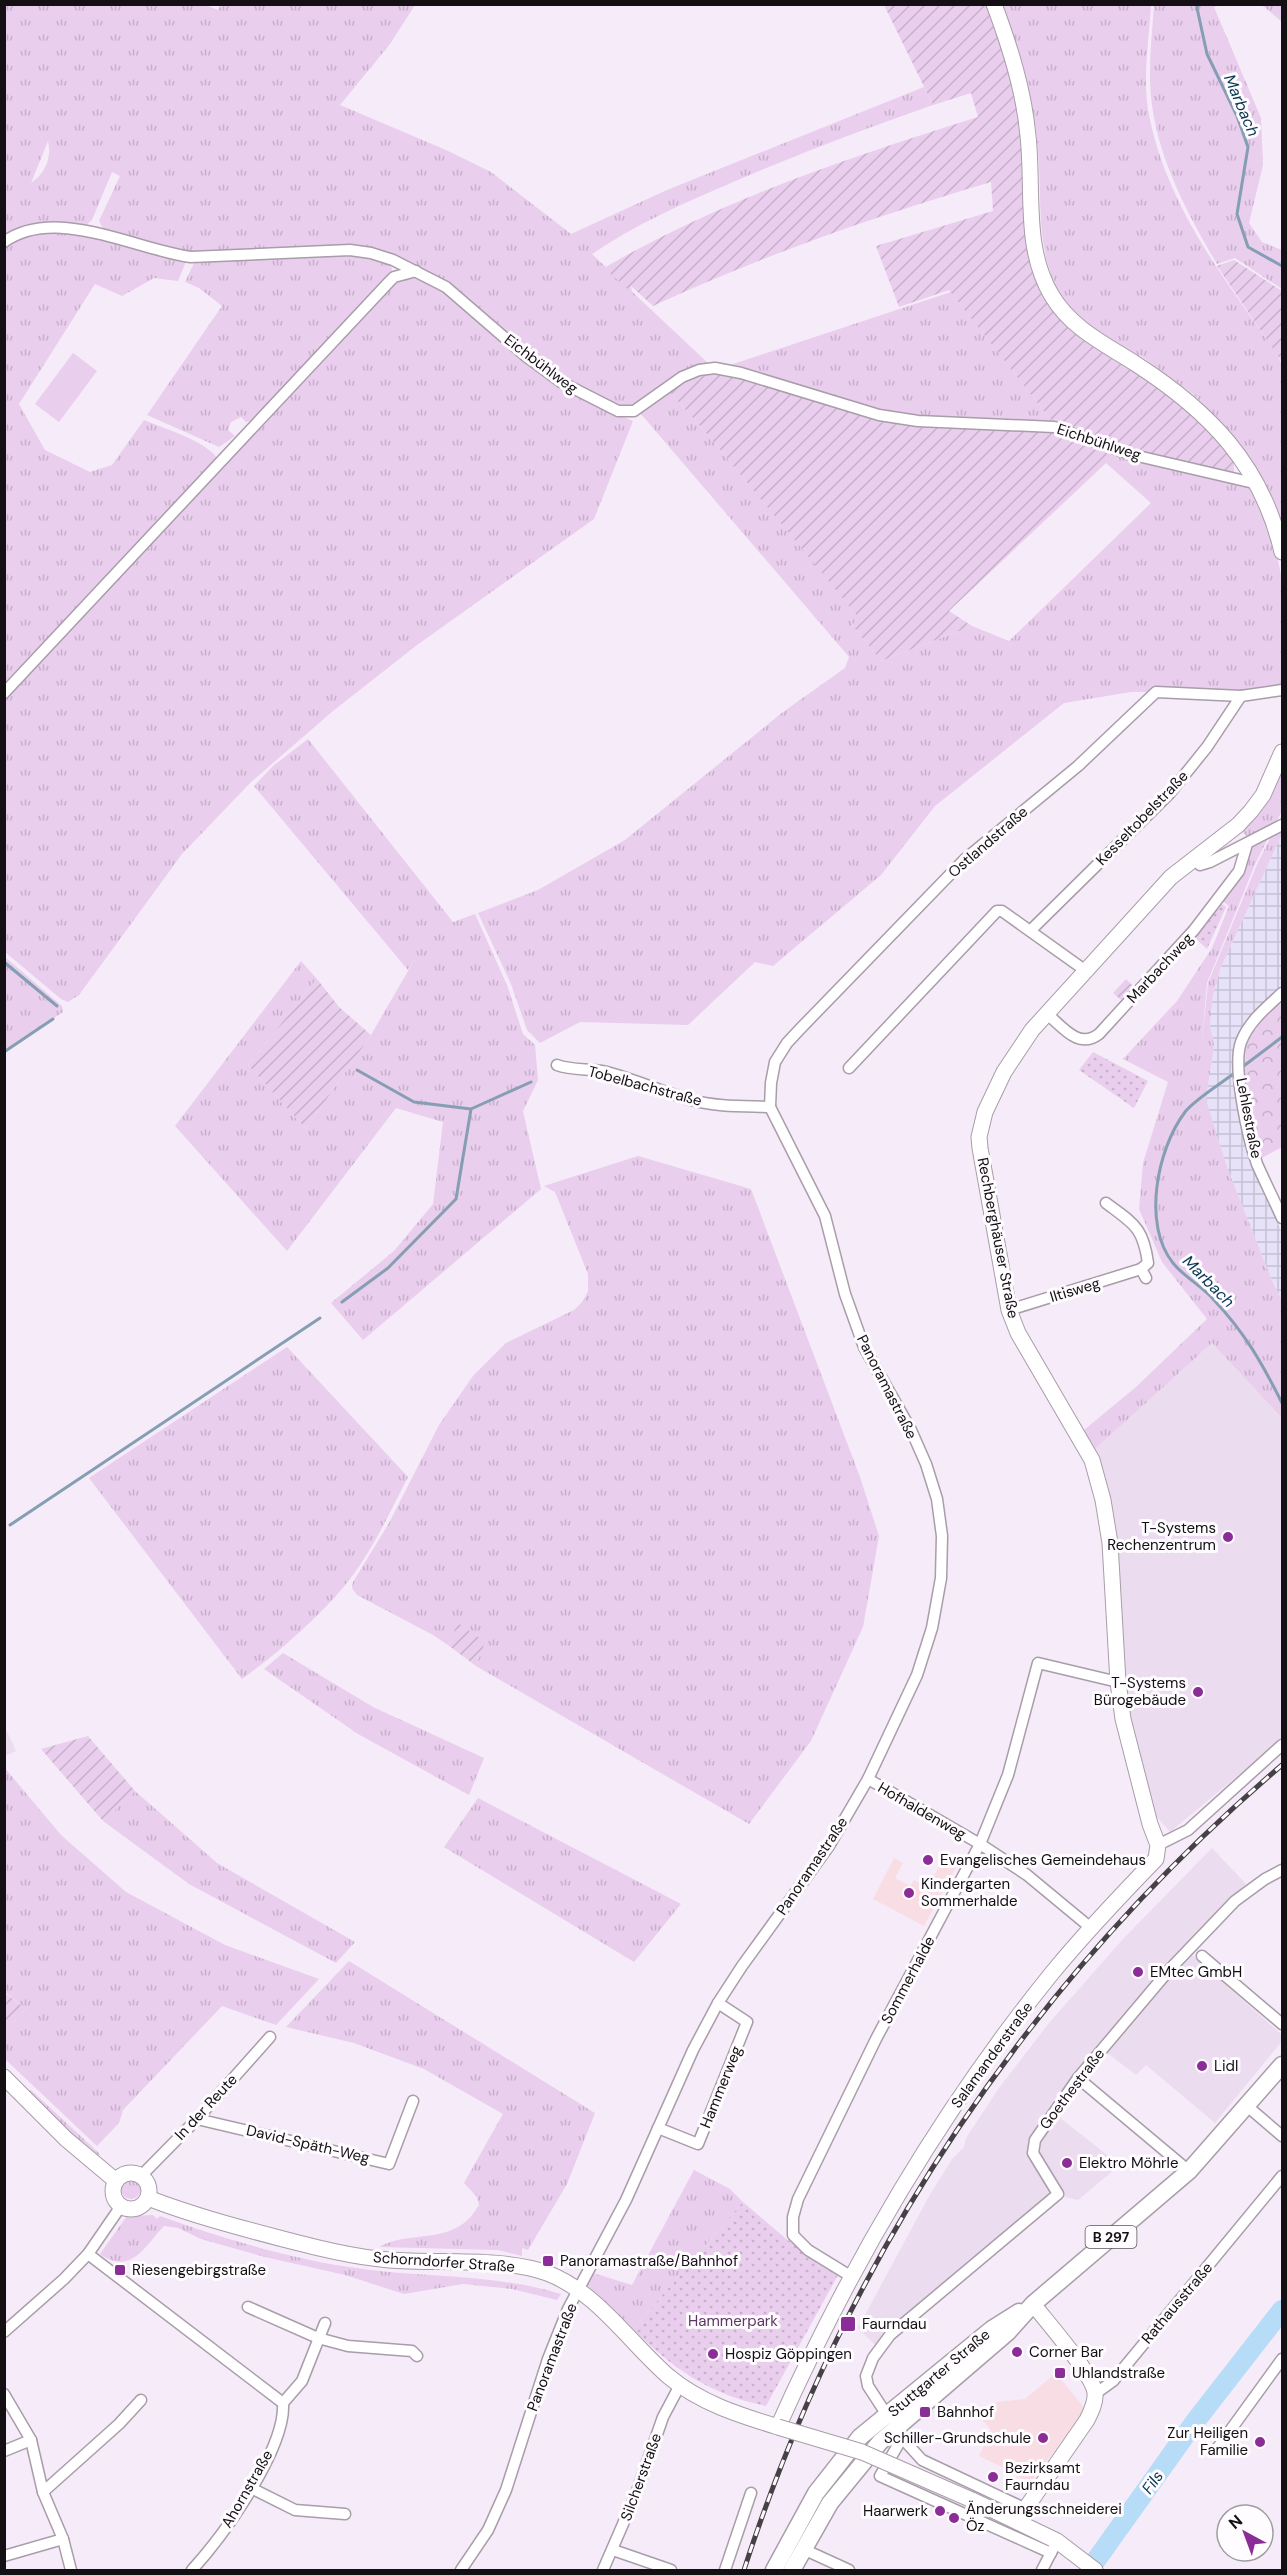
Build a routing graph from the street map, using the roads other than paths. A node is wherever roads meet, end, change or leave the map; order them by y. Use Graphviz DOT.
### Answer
graph roads {
  1 [pos="994,4"];
  2 [pos="4,242"];
  3 [pos="416,271"];
  4 [pos="1258,484"];
  5 [pos="1282,552"];
  6 [pos="1282,690"];
  7 [pos="4,693"];
  8 [pos="1241,696"];
  9 [pos="1282,752"];
  10 [pos="1282,825"];
  11 [pos="1247,844"];
  12 [pos="1194,858"];
  13 [pos="1031,930"];
  14 [pos="1086,971"];
  15 [pos="1282,993"];
  16 [pos="1047,1013"];
  17 [pos="557,1065"];
  18 [pos="849,1068"];
  19 [pos="770,1107"];
  20 [pos="1106,1203"];
  21 [pos="1282,1218"];
  22 [pos="1009,1310"];
  23 [pos="1118,1682"];
  24 [pos="1282,1745"];
  25 [pos="868,1779"];
  26 [pos="980,1844"];
  27 [pos="1158,1845"];
  28 [pos="1282,1870"];
  29 [pos="1090,1928"];
  30 [pos="1202,1956"];
  31 [pos="718,2003"];
  32 [pos="1282,2024"];
  33 [pos="270,2037"];
  34 [pos="1282,2064"];
  35 [pos="4,2077"];
  36 [pos="1078,2078"];
  37 [pos="413,2101"];
  38 [pos="1247,2106"];
  39 [pos="197,2118"];
  40 [pos="658,2128"];
  41 [pos="1282,2136"];
  42 [pos="1189,2171"];
  43 [pos="141,2176"];
  44 [pos="1282,2176"];
  45 [pos="116,2181"];
  46 [pos="148,2198"];
  47 [pos="121,2206"];
  48 [pos="88,2254"];
  49 [pos="852,2277"];
  50 [pos="580,2290"];
  51 [pos="1033,2304"];
  52 [pos="248,2307"];
  53 [pos="325,2322"];
  54 [pos="4,2332"];
  55 [pos="318,2338"];
  56 [pos="417,2356"];
  57 [pos="1282,2359"];
  58 [pos="676,2391"];
  59 [pos="4,2394"];
  60 [pos="1095,2394"];
  61 [pos="141,2400"];
  62 [pos="283,2403"];
  63 [pos="896,2426"];
  64 [pos="778,2427"];
  65 [pos="31,2440"];
  66 [pos="1216,2450"];
  67 [pos="4,2451"];
  68 [pos="250,2488"];
  69 [pos="43,2492"];
  70 [pos="751,2493"];
  71 [pos="345,2514"];
  72 [pos="1021,2515"];
  73 [pos="63,2539"];
  74 [pos="1054,2547"];
  75 [pos="613,2550"];
  76 [pos="808,2552"];
  77 [pos="4,2556"];
  78 [pos="71,2571"];
  79 [pos="192,2571"];
  80 [pos="461,2571"];
  81 [pos="603,2571"];
  82 [pos="671,2571"];
  83 [pos="725,2571"];
  84 [pos="774,2571"];
  85 [pos="792,2571"];
  86 [pos="849,2571"];
  87 [pos="1042,2571"];
  88 [pos="1095,2571"];
  1 -- 4 [label="street"];
  2 -- 3 [label="street, Eichbühlweg"];
  3 -- 4 [label="street, Eichbühlweg"];
  3 -- 7 [label="street"];
  4 -- 5 [label="street"];
  6 -- 8 [label="street, Ostlandstraße"];
  8 -- 13 [label="street, Kesseltobelstraße"];
  8 -- 19 [label="street, Ostlandstraße"];
  9 -- 12 [label="street, Rechberghäuser Straße"];
  10 -- 11 [label="street"];
  11 -- 12 [label="street"];
  11 -- 16 [label="street, Marbachweg"];
  12 -- 14 [label="street, Rechberghäuser Straße"];
  13 -- 14 [label="street"];
  13 -- 18 [label="street"];
  14 -- 16 [label="street, Rechberghäuser Straße"];
  15 -- 21 [label="street, Lehlestraße"];
  16 -- 22 [label="street, Rechberghäuser Straße"];
  17 -- 19 [label="street, Tobelbachstraße"];
  19 -- 25 [label="street, Panoramastraße"];
  20 -- 22 [label="street, Iltisweg"];
  22 -- 23 [label="street, Rechberghäuser Straße"];
  23 -- 26 [label="street, Sommerhalde"];
  23 -- 27 [label="street, Rechberghäuser Straße"];
  24 -- 27 [label="street"];
  25 -- 26 [label="street, Hofhaldenweg"];
  25 -- 31 [label="street, Panoramastraße"];
  26 -- 29 [label="street, Hofhaldenweg"];
  26 -- 49 [label="street, Sommerhalde"];
  27 -- 29 [label="street, Salamanderstraße"];
  28 -- 36 [label="street, Goethestraße"];
  29 -- 49 [label="street, Salamanderstraße"];
  30 -- 32 [label="street"];
  31 -- 40 [label="street, Panoramastraße"];
  31 -- 40 [label="street, Hammerweg"];
  33 -- 39 [label="street, In der Reute"];
  34 -- 38 [label="main road, Stuttgarter Straße / B 297"];
  35 -- 45 [label="street"];
  36 -- 42 [label="street"];
  36 -- 63 [label="street, Goethestraße"];
  37 -- 39 [label="street, David-Späth-Weg"];
  38 -- 41 [label="street"];
  38 -- 42 [label="main road, Stuttgarter Straße / B 297"];
  39 -- 43 [label="street, In der Reute"];
  40 -- 50 [label="street, Panoramastraße"];
  42 -- 51 [label="main road, Stuttgarter Straße / B 297"];
  43 -- 45 [label="street"];
  43 -- 46 [label="street"];
  44 -- 60 [label="street, Rathausstraße"];
  45 -- 47 [label="street"];
  46 -- 47 [label="street"];
  46 -- 50 [label="street, Schorndorfer Straße"];
  47 -- 48 [label="street"];
  48 -- 54 [label="street"];
  48 -- 62 [label="street"];
  49 -- 64 [label="street, Salamanderstraße"];
  50 -- 58 [label="street, Schorndorfer Straße"];
  50 -- 80 [label="street, Panoramastraße"];
  51 -- 60 [label="street"];
  51 -- 63 [label="main road, Stuttgarter Straße / B 297"];
  52 -- 55 [label="street"];
  53 -- 55 [label="street"];
  55 -- 56 [label="street"];
  55 -- 62 [label="street"];
  57 -- 66 [label="street"];
  58 -- 64 [label="street, Schorndorfer Straße"];
  58 -- 75 [label="street, Silcherstraße"];
  59 -- 65 [label="street"];
  60 -- 72 [label="street"];
  61 -- 69 [label="street"];
  62 -- 68 [label="street, Ahornstraße"];
  63 -- 72 [label="street"];
  63 -- 74 [label="street"];
  63 -- 76 [label="main road, Stuttgarter Straße / B 297"];
  63 -- 84 [label="main road, Stuttgarter Straße / B 297"];
  64 -- 72 [label="street, Schorndorfer Straße, bridge"];
  65 -- 67 [label="street"];
  65 -- 69 [label="street"];
  68 -- 71 [label="street"];
  68 -- 79 [label="street, Ahornstraße"];
  69 -- 73 [label="street"];
  70 -- 83 [label="street"];
  72 -- 74 [label="street, Schorndorfer Straße"];
  73 -- 77 [label="street"];
  73 -- 78 [label="street"];
  74 -- 87 [label="street"];
  74 -- 88 [label="street, Schorndorfer Straße"];
  75 -- 81 [label="street, Silcherstraße"];
  75 -- 82 [label="street"];
  76 -- 85 [label="main road, Stuttgarter Straße / B 297"];
  76 -- 86 [label="street"];
}
